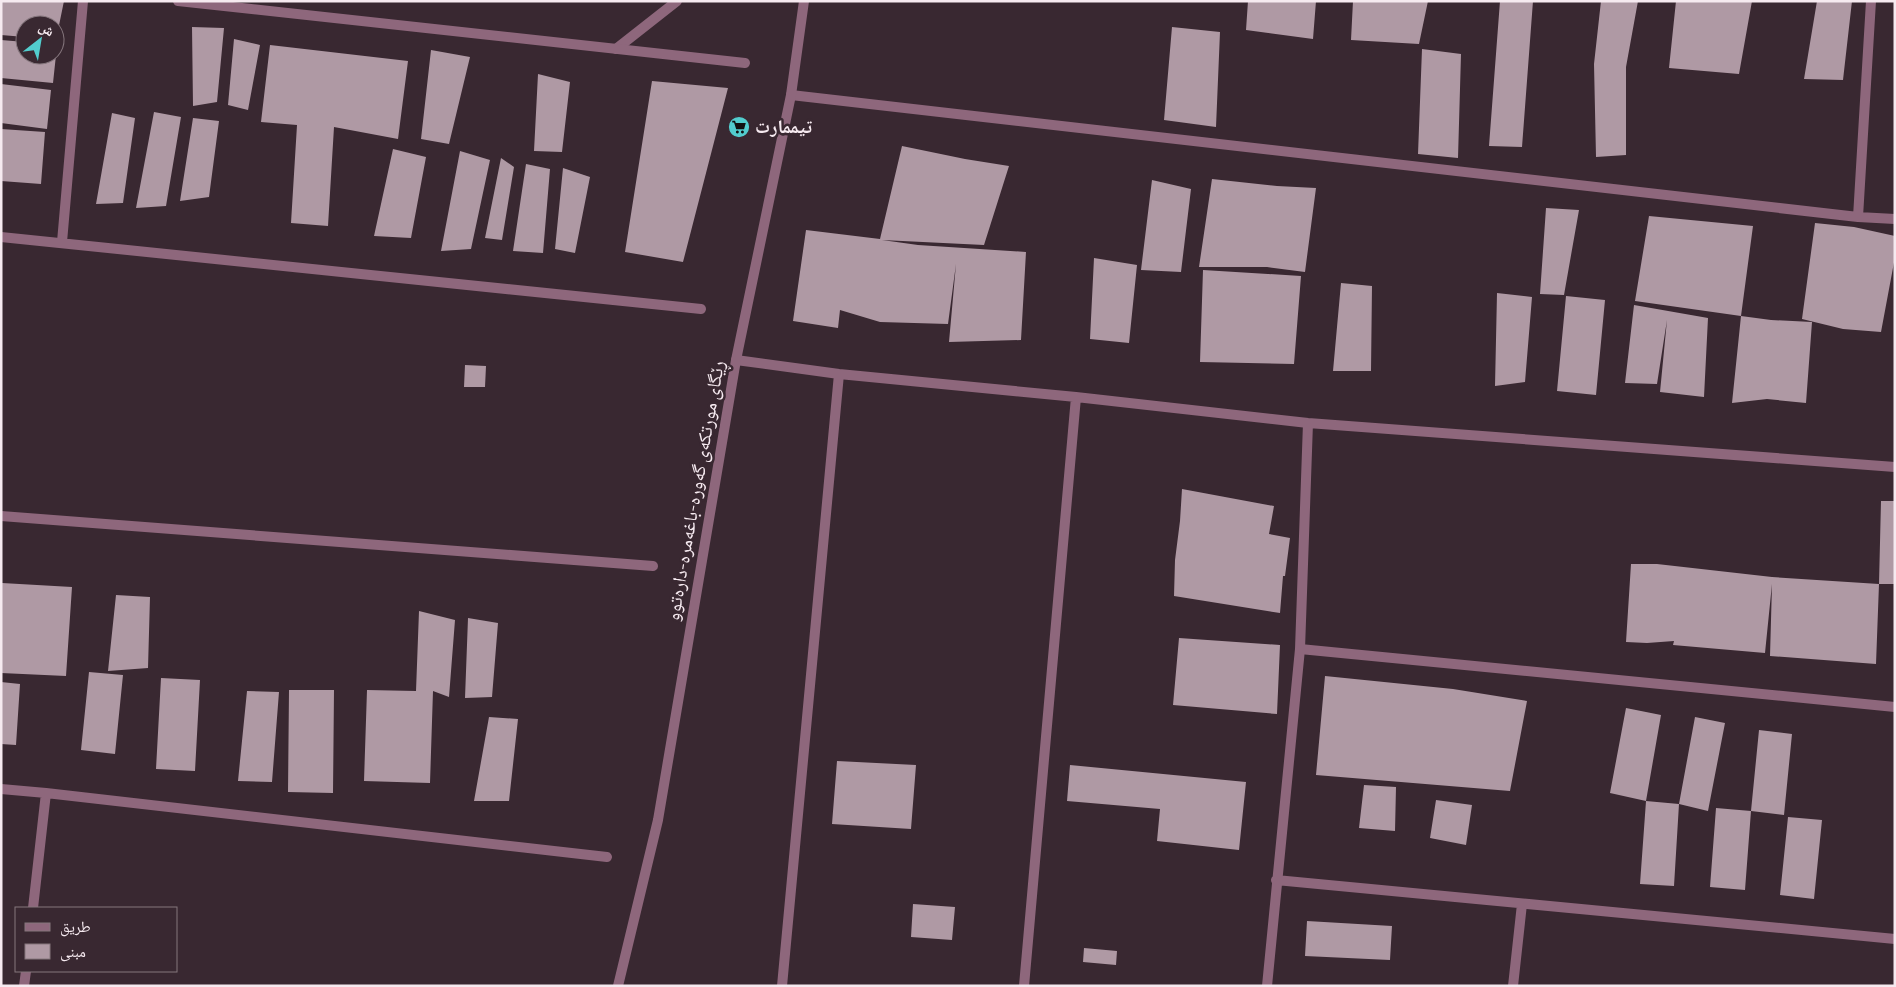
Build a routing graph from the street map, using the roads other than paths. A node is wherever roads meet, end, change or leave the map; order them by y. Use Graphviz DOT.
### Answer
graph roads {
  1 [pos="83,1"];
  2 [pos="178,1"];
  3 [pos="677,1"];
  4 [pos="804,1"];
  5 [pos="1871,1"];
  6 [pos="616,49"];
  7 [pos="745,63"];
  8 [pos="790,96"];
  9 [pos="1858,217"];
  10 [pos="1895,219"];
  11 [pos="1,237"];
  12 [pos="62,242"];
  13 [pos="701,309"];
  14 [pos="736,360"];
  15 [pos="840,374"];
  16 [pos="1076,397"];
  17 [pos="1308,423"];
  18 [pos="1895,467"];
  19 [pos="1,516"];
  20 [pos="653,566"];
  21 [pos="1300,649"];
  22 [pos="1895,707"];
  23 [pos="1,789"];
  24 [pos="46,793"];
  25 [pos="607,857"];
  26 [pos="1276,880"];
  27 [pos="1522,904"];
  28 [pos="33,907"];
  29 [pos="1895,939"];
  30 [pos="26,972"];
  31 [pos="24,986"];
  32 [pos="618,986"];
  33 [pos="782,986"];
  34 [pos="1024,986"];
  35 [pos="1267,986"];
  36 [pos="1513,986"];
  1 -- 12 [label="street"];
  2 -- 6 [label="street"];
  3 -- 6 [label="street"];
  4 -- 8 [label="street, ڕێگای مورتکەی گەورە-باغەمرە-دارەتوو"];
  5 -- 9 [label="street"];
  6 -- 7 [label="street"];
  8 -- 9 [label="street"];
  8 -- 14 [label="street, ڕێگای مورتکەی گەورە-باغەمرە-دارەتوو"];
  9 -- 10 [label="street"];
  11 -- 12 [label="street"];
  12 -- 13 [label="street"];
  14 -- 15 [label="street"];
  14 -- 32 [label="street, ڕێگای مورتکەی گەورە-باغەمرە-دارەتوو"];
  15 -- 16 [label="street"];
  15 -- 33 [label="street"];
  16 -- 17 [label="street"];
  16 -- 34 [label="street"];
  17 -- 18 [label="street"];
  17 -- 21 [label="street"];
  19 -- 20 [label="street"];
  21 -- 22 [label="street"];
  21 -- 26 [label="street"];
  23 -- 24 [label="street"];
  24 -- 25 [label="street"];
  24 -- 28 [label="street"];
  26 -- 27 [label="street"];
  26 -- 35 [label="street"];
  27 -- 29 [label="street"];
  27 -- 36 [label="street"];
  30 -- 31 [label="street"];
}
